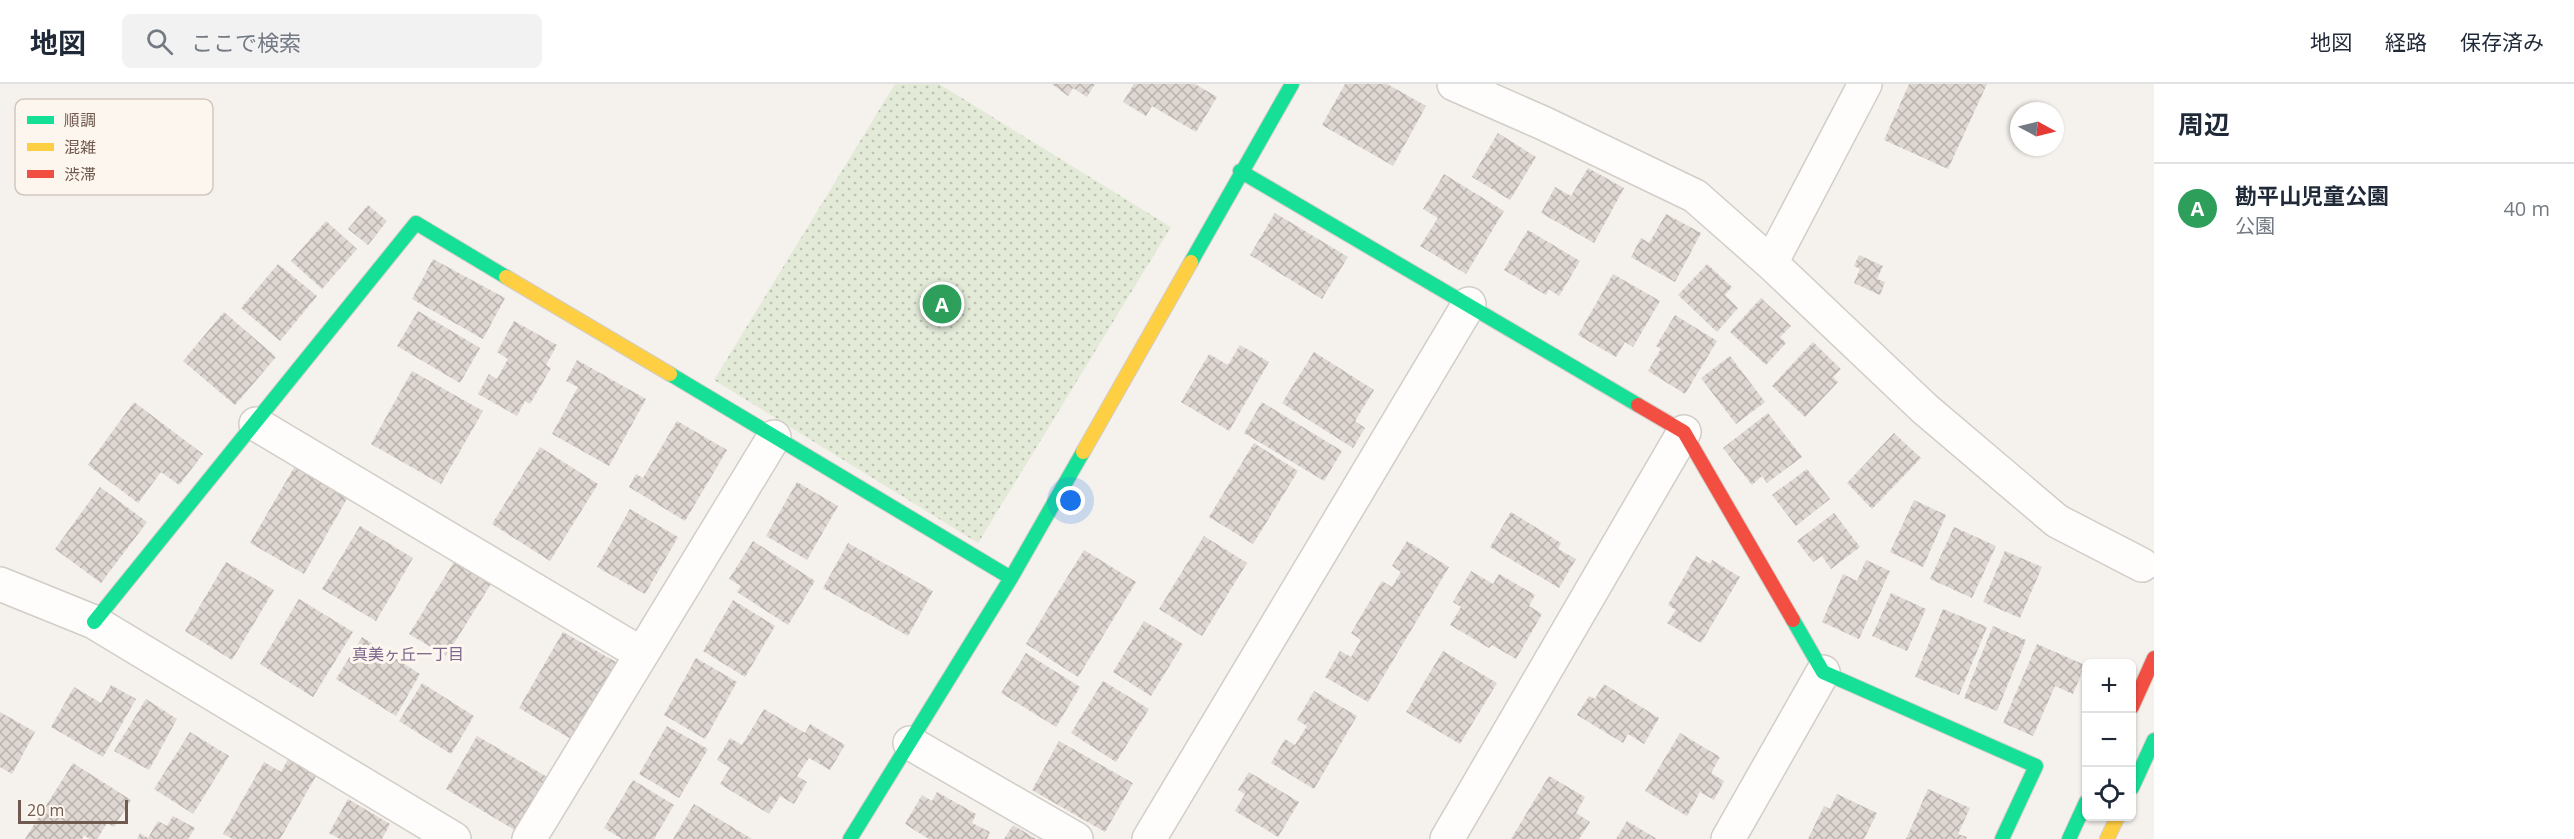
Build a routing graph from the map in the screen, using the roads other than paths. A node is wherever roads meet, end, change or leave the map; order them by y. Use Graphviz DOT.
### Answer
graph roads {
  1 [pos="1292,84"];
  2 [pos="1454,84"];
  3 [pos="1865,84"];
  4 [pos="1240,171"];
  5 [pos="1772,264"];
  6 [pos="1469,304"];
  7 [pos="256,424"];
  8 [pos="1684,432"];
  9 [pos="774,437"];
  10 [pos="2142,565"];
  11 [pos="1011,578"];
  12 [pos="0,584"];
  13 [pos="94,622"];
  14 [pos="640,653"];
  15 [pos="2154,658"];
  16 [pos="1823,672"];
  17 [pos="2136,698"];
  18 [pos="2154,740"];
  19 [pos="910,743"];
  20 [pos="2136,779"];
  21 [pos="2082,811"];
  22 [pos="2116,821"];
  23 [pos="454,839"];
  24 [pos="529,839"];
  25 [pos="850,839"];
  26 [pos="1076,839"];
  27 [pos="1149,839"];
  28 [pos="1447,839"];
  29 [pos="1728,839"];
  30 [pos="2002,839"];
  31 [pos="2069,839"];
  32 [pos="2107,839"];
  1 -- 4 [label="street"];
  2 -- 5 [label="street"];
  3 -- 5 [label="street"];
  4 -- 6 [label="street"];
  4 -- 11 [label="street"];
  5 -- 10 [label="street"];
  6 -- 8 [label="street"];
  6 -- 27 [label="street"];
  7 -- 9 [label="street"];
  7 -- 13 [label="street"];
  7 -- 14 [label="street"];
  8 -- 16 [label="street"];
  8 -- 28 [label="street"];
  9 -- 11 [label="street"];
  9 -- 14 [label="street"];
  11 -- 19 [label="street"];
  12 -- 13 [label="street"];
  13 -- 23 [label="street"];
  14 -- 24 [label="street"];
  15 -- 17 [label="street"];
  16 -- 29 [label="street"];
  16 -- 30 [label="street"];
  18 -- 20 [label="street"];
  19 -- 25 [label="street"];
  19 -- 26 [label="street"];
  21 -- 31 [label="street"];
  22 -- 32 [label="street"];
}
